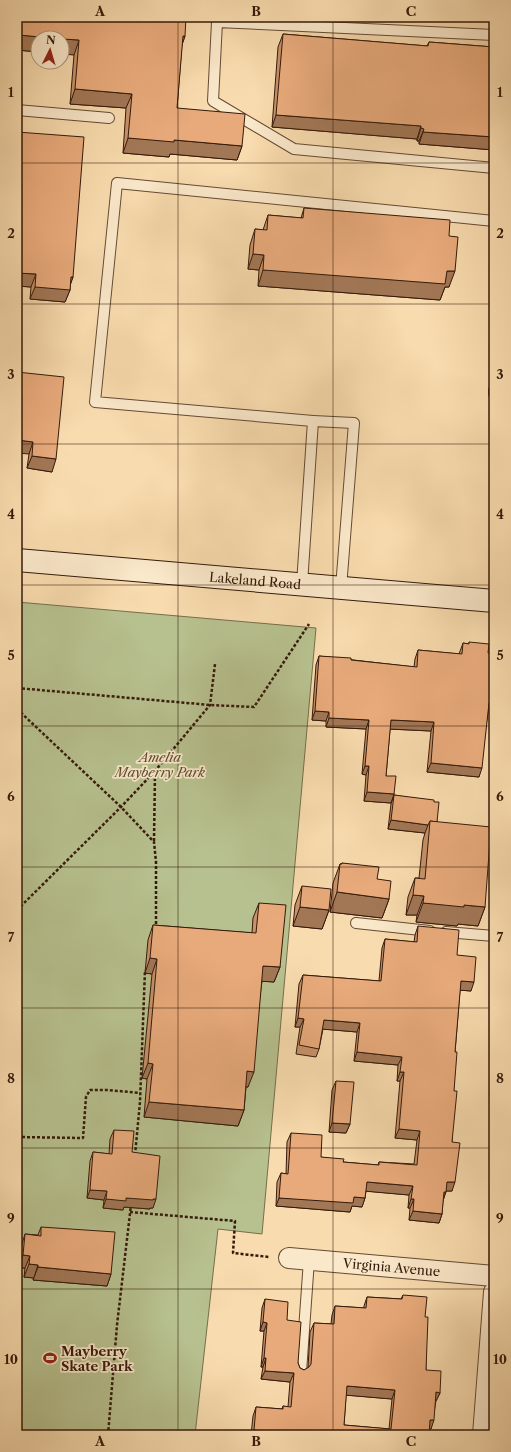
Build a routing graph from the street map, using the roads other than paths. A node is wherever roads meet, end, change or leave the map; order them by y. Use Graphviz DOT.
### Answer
graph roads {
  1 [pos="494,35"];
  2 [pos="17,110"];
  3 [pos="109,118"];
  4 [pos="494,168"];
  5 [pos="494,221"];
  6 [pos="494,390"];
  7 [pos="494,394"];
  8 [pos="313,421"];
  9 [pos="17,560"];
  10 [pos="302,584"];
  11 [pos="341,588"];
  12 [pos="494,601"];
  13 [pos="356,923"];
  14 [pos="494,936"];
  15 [pos="289,1258"];
  16 [pos="309,1260"];
  17 [pos="494,1276"];
  18 [pos="494,1292"];
  19 [pos="301,1372"];
  20 [pos="483,1435"];
  1 -- 4 [label="lane"];
  2 -- 3 [label="lane"];
  5 -- 8 [label="lane"];
  6 -- 7 [label="lane"];
  8 -- 10 [label="lane"];
  8 -- 11 [label="lane"];
  9 -- 10 [label="street, Lakeland Road"];
  10 -- 11 [label="street, Lakeland Road"];
  11 -- 12 [label="street, Lakeland Road"];
  13 -- 14 [label="lane"];
  15 -- 16 [label="street, Virginia Avenue"];
  16 -- 17 [label="street, Virginia Avenue"];
  16 -- 19 [label="lane"];
  18 -- 20 [label="street"];
}
